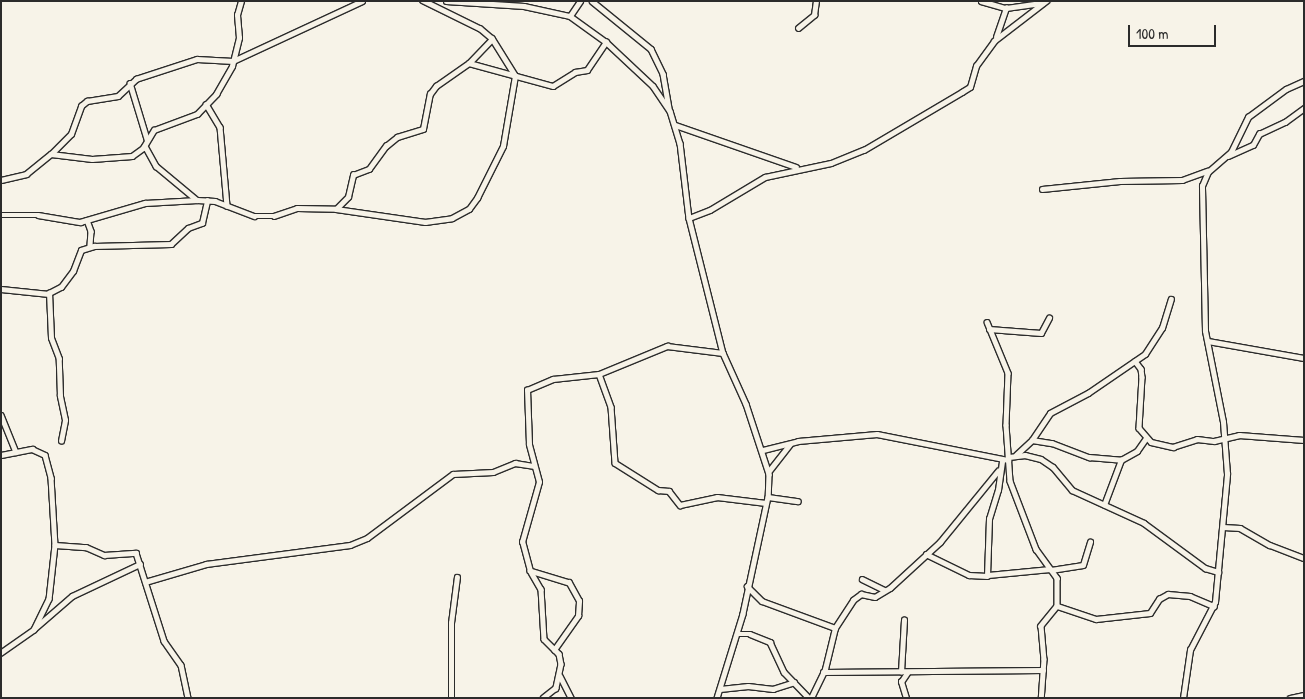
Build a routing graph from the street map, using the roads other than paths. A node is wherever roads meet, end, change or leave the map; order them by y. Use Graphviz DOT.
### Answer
graph roads {
  1 [pos="241,1"];
  2 [pos="362,1"];
  3 [pos="423,1"];
  4 [pos="446,1"];
  5 [pos="580,1"];
  6 [pos="816,1"];
  7 [pos="980,1"];
  8 [pos="592,2"];
  9 [pos="1045,2"];
  10 [pos="1006,8"];
  11 [pos="570,16"];
  12 [pos="798,28"];
  13 [pos="492,39"];
  14 [pos="994,41"];
  15 [pos="606,42"];
  16 [pos="233,61"];
  17 [pos="468,63"];
  18 [pos="515,76"];
  19 [pos="1304,80"];
  20 [pos="130,83"];
  21 [pos="206,104"];
  22 [pos="1304,108"];
  23 [pos="670,111"];
  24 [pos="674,125"];
  25 [pos="147,139"];
  26 [pos="145,146"];
  27 [pos="51,154"];
  28 [pos="1228,156"];
  29 [pos="797,168"];
  30 [pos="1214,168"];
  31 [pos="1,180"];
  32 [pos="1042,189"];
  33 [pos="197,200"];
  34 [pos="207,201"];
  35 [pos="227,206"];
  36 [pos="336,209"];
  37 [pos="1,215"];
  38 [pos="689,218"];
  39 [pos="87,220"];
  40 [pos="90,247"];
  41 [pos="1,289"];
  42 [pos="49,294"];
  43 [pos="1171,299"];
  44 [pos="1049,318"];
  45 [pos="987,322"];
  46 [pos="989,329"];
  47 [pos="1208,341"];
  48 [pos="723,353"];
  49 [pos="1304,358"];
  50 [pos="1135,361"];
  51 [pos="599,374"];
  52 [pos="1,415"];
  53 [pos="1146,438"];
  54 [pos="1225,438"];
  55 [pos="1032,440"];
  56 [pos="1304,440"];
  57 [pos="61,441"];
  58 [pos="791,443"];
  59 [pos="763,450"];
  60 [pos="16,452"];
  61 [pos="1,455"];
  62 [pos="1015,456"];
  63 [pos="1008,459"];
  64 [pos="1002,460"];
  65 [pos="1121,460"];
  66 [pos="533,466"];
  67 [pos="998,471"];
  68 [pos="769,472"];
  69 [pos="768,497"];
  70 [pos="798,501"];
  71 [pos="766,504"];
  72 [pos="1104,505"];
  73 [pos="1223,527"];
  74 [pos="1090,542"];
  75 [pos="55,545"];
  76 [pos="926,554"];
  77 [pos="1304,558"];
  78 [pos="140,563"];
  79 [pos="1050,569"];
  80 [pos="530,571"];
  81 [pos="1218,572"];
  82 [pos="988,575"];
  83 [pos="456,577"];
  84 [pos="862,579"];
  85 [pos="145,582"];
  86 [pos="748,586"];
  87 [pos="886,590"];
  88 [pos="1057,606"];
  89 [pos="1214,606"];
  90 [pos="904,620"];
  91 [pos="835,628"];
  92 [pos="34,630"];
  93 [pos="738,634"];
  94 [pos="554,650"];
  95 [pos="1,652"];
  96 [pos="1043,670"];
  97 [pos="823,672"];
  98 [pos="902,672"];
  99 [pos="908,672"];
  100 [pos="560,676"];
  101 [pos="794,682"];
  102 [pos="720,689"];
  103 [pos="1304,695"];
  104 [pos="188,698"];
  105 [pos="451,698"];
  106 [pos="543,698"];
  107 [pos="571,698"];
  108 [pos="717,698"];
  109 [pos="810,698"];
  110 [pos="906,698"];
  111 [pos="1041,698"];
  112 [pos="1183,698"];
  113 [pos="1290,698"];
  1 -- 16 [label="street"];
  2 -- 16 [label="street"];
  3 -- 13 [label="street"];
  4 -- 11 [label="street"];
  5 -- 11 [label="street"];
  6 -- 12 [label="street"];
  7 -- 10 [label="street"];
  8 -- 23 [label="street"];
  9 -- 10 [label="street"];
  9 -- 14 [label="street"];
  10 -- 14 [label="street"];
  11 -- 15 [label="street"];
  13 -- 17 [label="street"];
  13 -- 18 [label="street"];
  14 -- 29 [label="street"];
  15 -- 18 [label="street"];
  15 -- 23 [label="street"];
  16 -- 20 [label="street"];
  16 -- 21 [label="street"];
  17 -- 18 [label="street"];
  17 -- 36 [label="street"];
  18 -- 36 [label="street"];
  19 -- 28 [label="street"];
  20 -- 25 [label="street"];
  20 -- 27 [label="street"];
  21 -- 25 [label="street"];
  21 -- 35 [label="street"];
  22 -- 28 [label="street"];
  23 -- 24 [label="street"];
  24 -- 29 [label="street"];
  24 -- 38 [label="street"];
  25 -- 26 [label="street"];
  26 -- 27 [label="street"];
  26 -- 33 [label="street"];
  27 -- 31 [label="street"];
  28 -- 30 [label="street"];
  29 -- 38 [label="street"];
  30 -- 32 [label="street"];
  30 -- 47 [label="street"];
  33 -- 34 [label="street"];
  33 -- 39 [label="street"];
  34 -- 35 [label="street"];
  34 -- 40 [label="street"];
  35 -- 36 [label="street"];
  37 -- 39 [label="street"];
  38 -- 48 [label="street"];
  39 -- 40 [label="street"];
  40 -- 42 [label="street"];
  41 -- 42 [label="street"];
  42 -- 57 [label="street"];
  43 -- 50 [label="street"];
  44 -- 46 [label="street"];
  45 -- 46 [label="street"];
  46 -- 63 [label="street"];
  47 -- 49 [label="street"];
  47 -- 54 [label="street"];
  48 -- 51 [label="street"];
  48 -- 59 [label="street"];
  50 -- 53 [label="street"];
  50 -- 55 [label="street"];
  51 -- 66 [label="street"];
  51 -- 71 [label="street"];
  52 -- 60 [label="street"];
  53 -- 54 [label="street"];
  53 -- 65 [label="street"];
  54 -- 56 [label="street"];
  54 -- 73 [label="street"];
  55 -- 62 [label="street"];
  55 -- 65 [label="street"];
  58 -- 59 [label="street"];
  58 -- 64 [label="street"];
  58 -- 68 [label="street"];
  59 -- 68 [label="street"];
  60 -- 61 [label="street"];
  60 -- 75 [label="street"];
  62 -- 63 [label="street"];
  62 -- 72 [label="street"];
  63 -- 64 [label="street"];
  63 -- 79 [label="street"];
  64 -- 67 [label="street"];
  65 -- 72 [label="street"];
  66 -- 80 [label="street"];
  66 -- 85 [label="street"];
  67 -- 76 [label="street"];
  67 -- 82 [label="street"];
  68 -- 69 [label="street"];
  69 -- 70 [label="street"];
  69 -- 71 [label="street"];
  71 -- 86 [label="street"];
  72 -- 81 [label="street"];
  73 -- 77 [label="street"];
  73 -- 81 [label="street"];
  74 -- 79 [label="street"];
  75 -- 78 [label="street"];
  75 -- 92 [label="street"];
  76 -- 82 [label="street"];
  76 -- 87 [label="street"];
  78 -- 85 [label="street"];
  78 -- 92 [label="street"];
  79 -- 82 [label="street"];
  79 -- 88 [label="street"];
  80 -- 94 [label="street"];
  80 -- 94 [label="street"];
  81 -- 89 [label="street"];
  83 -- 105 [label="street"];
  84 -- 87 [label="street"];
  85 -- 104 [label="street"];
  86 -- 91 [label="street"];
  86 -- 93 [label="street"];
  87 -- 91 [label="street"];
  88 -- 89 [label="street"];
  88 -- 96 [label="street"];
  89 -- 112 [label="street"];
  90 -- 98 [label="street"];
  91 -- 97 [label="street"];
  92 -- 95 [label="street"];
  93 -- 101 [label="street"];
  93 -- 102 [label="street"];
  94 -- 100 [label="street"];
  96 -- 99 [label="street"];
  96 -- 111 [label="street"];
  97 -- 98 [label="street"];
  97 -- 109 [label="street"];
  98 -- 99 [label="street"];
  99 -- 110 [label="street"];
  100 -- 106 [label="street"];
  100 -- 107 [label="street"];
  101 -- 102 [label="street"];
  101 -- 109 [label="street"];
  102 -- 108 [label="street"];
  103 -- 113 [label="street"];
}
